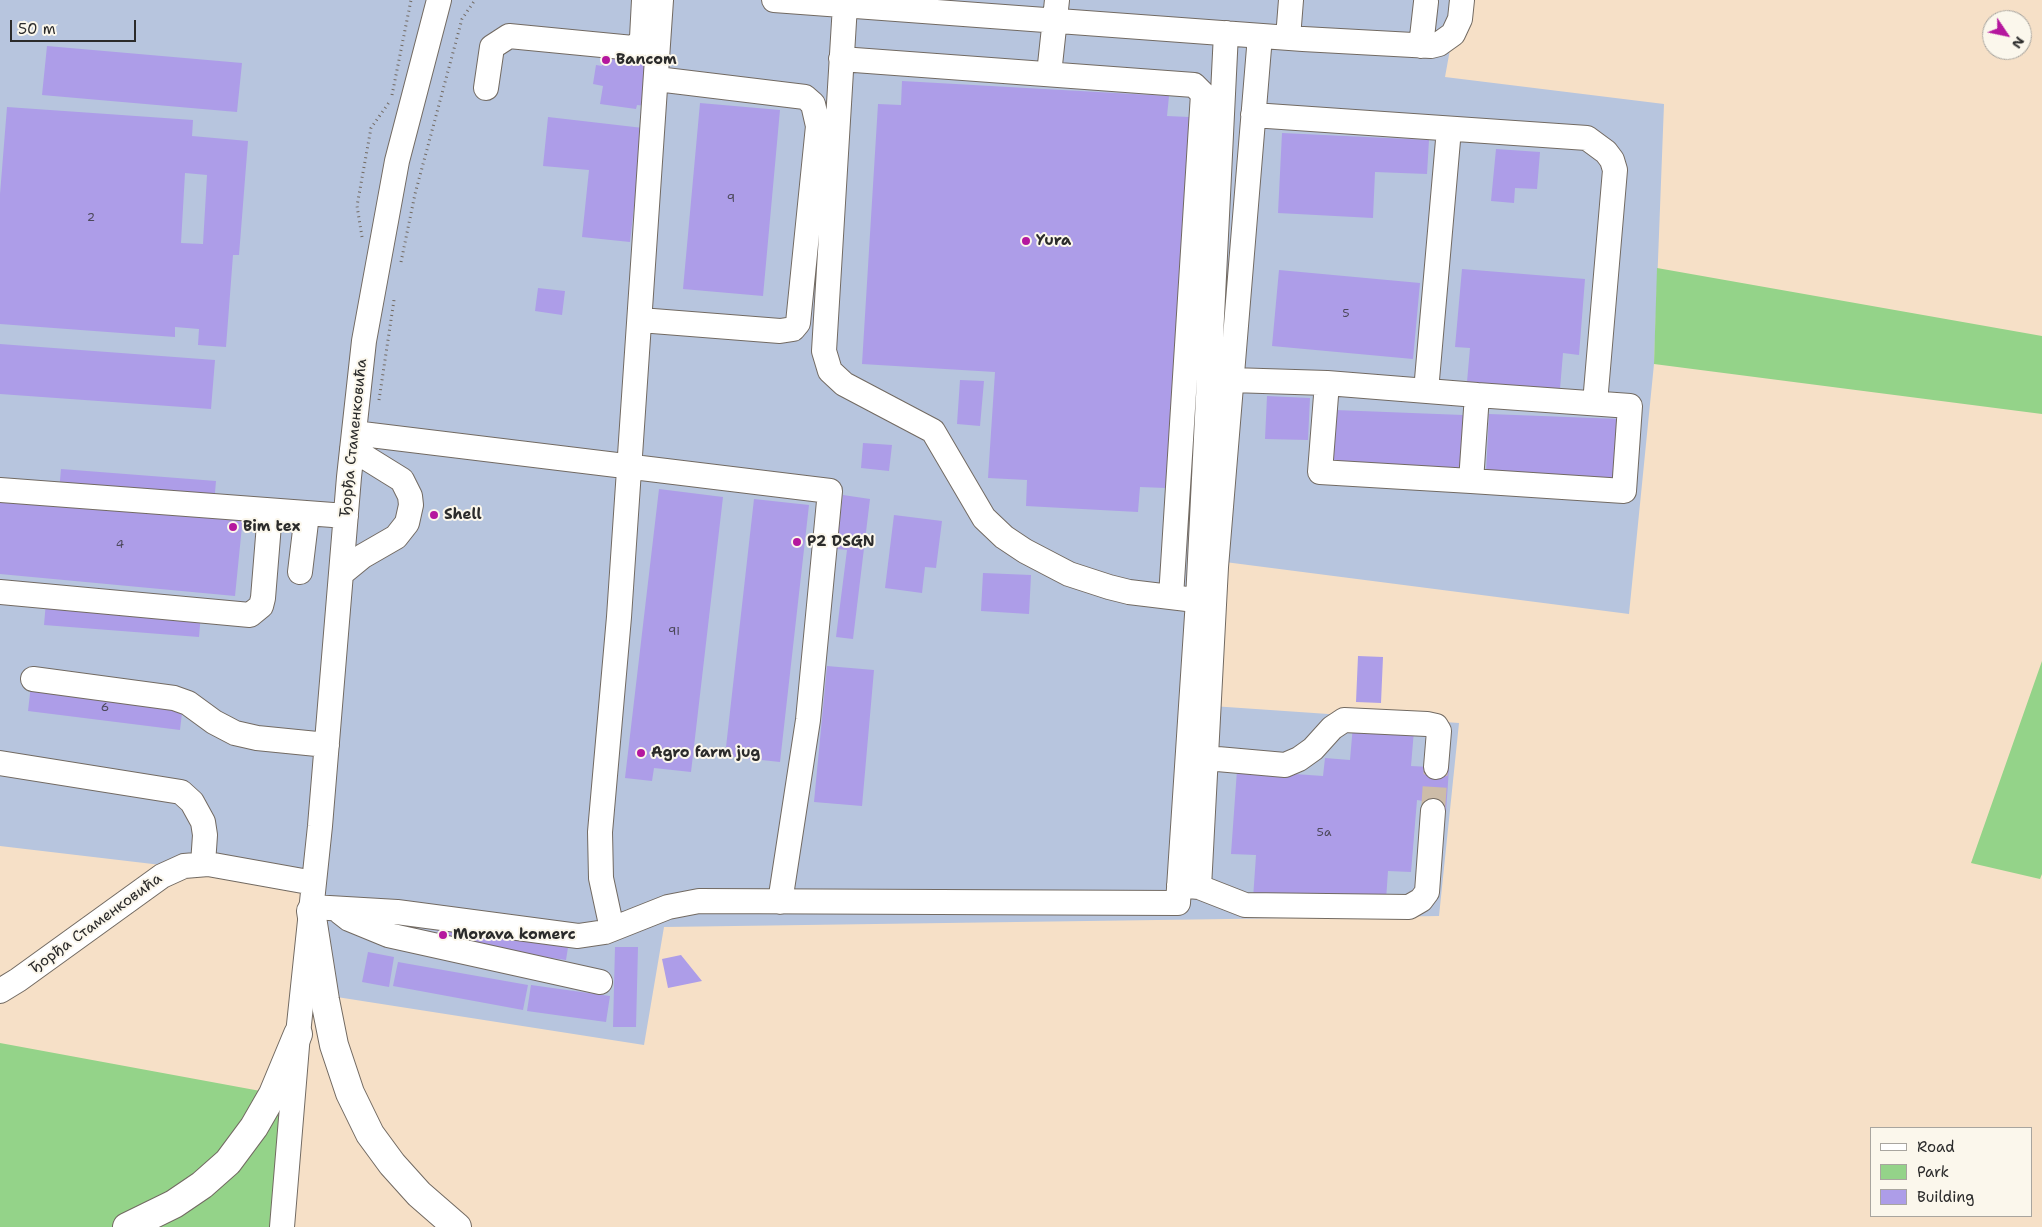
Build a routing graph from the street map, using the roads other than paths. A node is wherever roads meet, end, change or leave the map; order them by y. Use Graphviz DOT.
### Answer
graph roads {
  1 [pos="439,0"];
  2 [pos="644,0"];
  3 [pos="662,0"];
  4 [pos="774,0"];
  5 [pos="1291,0"];
  6 [pos="1462,0"];
  7 [pos="1421,1"];
  8 [pos="844,5"];
  9 [pos="928,6"];
  10 [pos="1056,10"];
  11 [pos="1226,33"];
  12 [pos="1260,36"];
  13 [pos="1288,38"];
  14 [pos="1421,46"];
  15 [pos="841,59"];
  16 [pos="1049,74"];
  17 [pos="657,79"];
  18 [pos="486,88"];
  19 [pos="1253,115"];
  20 [pos="1449,128"];
  21 [pos="640,320"];
  22 [pos="1231,380"];
  23 [pos="1327,383"];
  24 [pos="1426,391"];
  25 [pos="1477,395"];
  26 [pos="1595,404"];
  27 [pos="353,441"];
  28 [pos="629,466"];
  29 [pos="1471,481"];
  30 [pos="0,490"];
  31 [pos="270,512"];
  32 [pos="308,514"];
  33 [pos="346,516"];
  34 [pos="300,572"];
  35 [pos="341,574"];
  36 [pos="0,592"];
  37 [pos="1171,597"];
  38 [pos="1198,600"];
  39 [pos="33,679"];
  40 [pos="327,745"];
  41 [pos="1206,758"];
  42 [pos="0,763"];
  43 [pos="1436,767"];
  44 [pos="1433,811"];
  45 [pos="203,864"];
  46 [pos="314,882"];
  47 [pos="1185,892"];
  48 [pos="780,902"];
  49 [pos="320,909"];
  50 [pos="612,929"];
  51 [pos="600,982"];
  52 [pos="0,991"];
  53 [pos="298,1034"];
  54 [pos="127,1227"];
  55 [pos="282,1227"];
  56 [pos="457,1227"];
  1 -- 27 [label="street, Ђорђа Стаменковића"];
  2 -- 18 [label="street"];
  3 -- 17 [label="street"];
  4 -- 8 [label="street"];
  5 -- 13 [label="street"];
  6 -- 14 [label="street"];
  7 -- 14 [label="street"];
  8 -- 9 [label="street"];
  8 -- 15 [label="street"];
  9 -- 10 [label="street"];
  10 -- 11 [label="street"];
  10 -- 16 [label="street"];
  11 -- 12 [label="street"];
  11 -- 38 [label="street"];
  12 -- 13 [label="street"];
  12 -- 19 [label="street"];
  13 -- 14 [label="street"];
  15 -- 16 [label="street"];
  15 -- 37 [label="street"];
  16 -- 37 [label="street"];
  17 -- 21 [label="street"];
  17 -- 21 [label="street"];
  19 -- 20 [label="street"];
  19 -- 22 [label="street"];
  20 -- 24 [label="street"];
  20 -- 26 [label="street"];
  21 -- 28 [label="street"];
  22 -- 23 [label="street"];
  22 -- 41 [label="street"];
  23 -- 24 [label="street"];
  23 -- 29 [label="street"];
  24 -- 25 [label="street"];
  25 -- 26 [label="street"];
  25 -- 29 [label="street"];
  26 -- 29 [label="street"];
  27 -- 28 [label="street"];
  27 -- 33 [label="street, Ђорђа Стаменковића"];
  27 -- 35 [label="street"];
  28 -- 48 [label="street"];
  28 -- 50 [label="street"];
  30 -- 31 [label="street"];
  31 -- 32 [label="street"];
  31 -- 36 [label="street"];
  32 -- 33 [label="street"];
  32 -- 34 [label="street"];
  33 -- 35 [label="street, Ђорђа Стаменковића"];
  35 -- 40 [label="street, Ђорђа Стаменковића"];
  37 -- 38 [label="street"];
  38 -- 47 [label="street"];
  39 -- 40 [label="street"];
  40 -- 46 [label="street, Ђорђа Стаменковића"];
  41 -- 43 [label="street"];
  41 -- 47 [label="street"];
  42 -- 45 [label="street"];
  44 -- 47 [label="street"];
  45 -- 46 [label="street, Ђорђа Стаменковића"];
  45 -- 52 [label="street, Ђорђа Стаменковића"];
  46 -- 49 [label="street, Ђорђа Стаменковића"];
  47 -- 48 [label="street"];
  48 -- 50 [label="street"];
  49 -- 50 [label="street"];
  49 -- 51 [label="street"];
  49 -- 53 [label="street, Ђорђа Стаменковића"];
  49 -- 56 [label="main road"];
  53 -- 54 [label="main road"];
  53 -- 55 [label="street, Ђорђа Стаменковића"];
}
